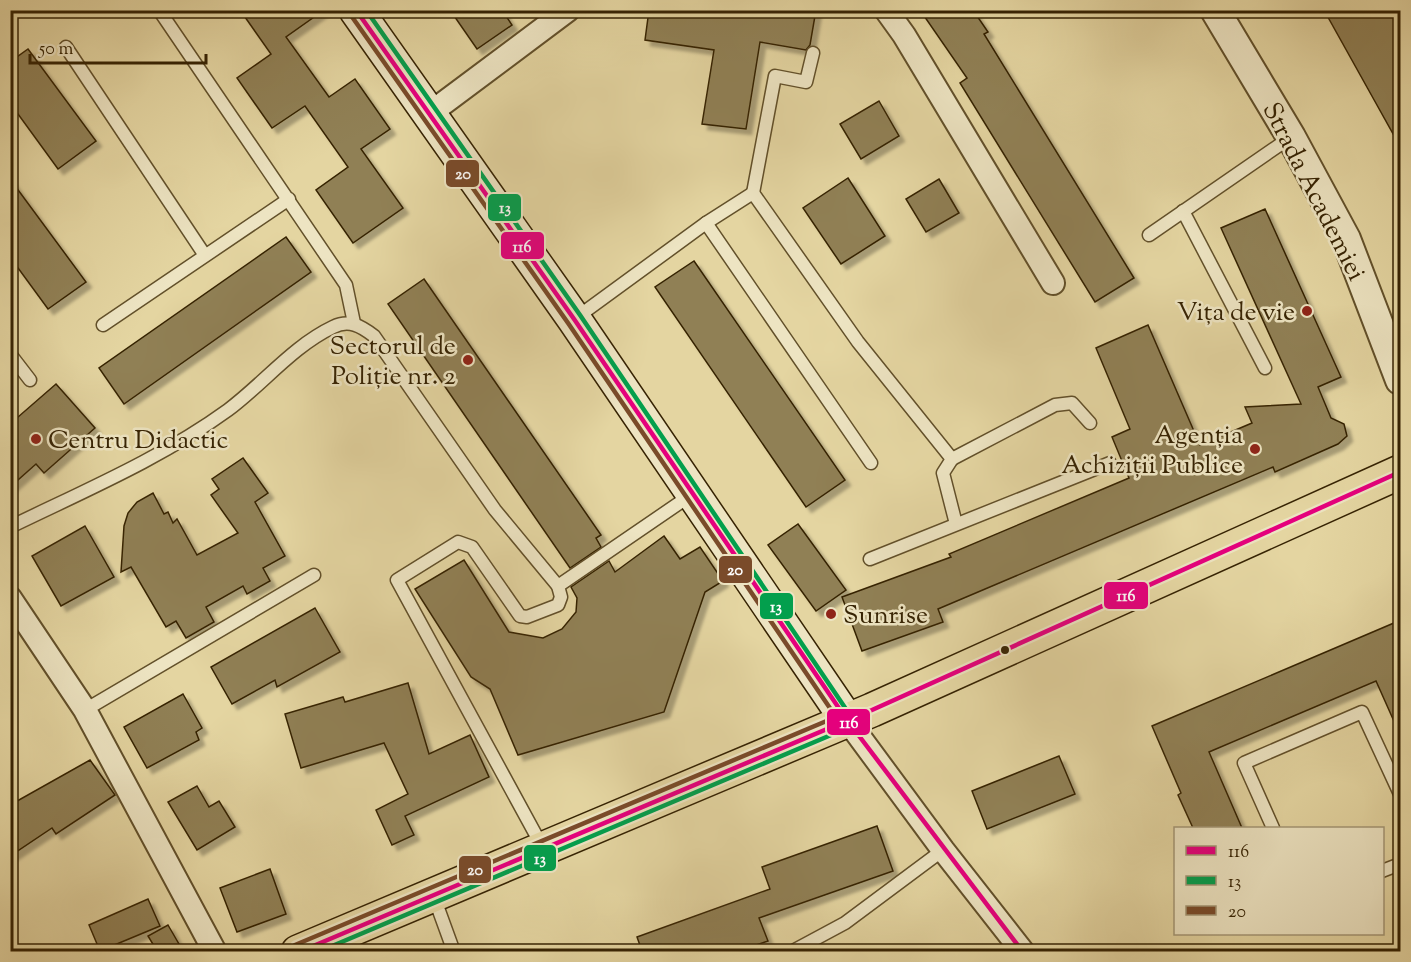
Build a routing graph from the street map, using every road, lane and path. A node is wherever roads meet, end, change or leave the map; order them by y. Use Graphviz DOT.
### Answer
graph roads {
  1 [pos="159,10"];
  2 [pos="356,10"];
  3 [pos="886,10"];
  4 [pos="1215,10"];
  5 [pos="553,15"];
  6 [pos="66,47"];
  7 [pos="813,53"];
  8 [pos="429,114"];
  9 [pos="1291,137"];
  10 [pos="753,193"];
  11 [pos="289,199"];
  12 [pos="1183,211"];
  13 [pos="706,224"];
  14 [pos="1149,235"];
  15 [pos="204,254"];
  16 [pos="1053,284"];
  17 [pos="574,319"];
  18 [pos="354,323"];
  19 [pos="103,325"];
  20 [pos="10,354"];
  21 [pos="1265,368"];
  22 [pos="30,380"];
  23 [pos="1401,380"];
  24 [pos="1090,423"];
  25 [pos="952,459"];
  26 [pos="871,463"];
  27 [pos="1110,463"];
  28 [pos="1401,472"];
  29 [pos="693,493"];
  30 [pos="956,524"];
  31 [pos="10,527"];
  32 [pos="870,559"];
  33 [pos="314,575"];
  34 [pos="558,586"];
  35 [pos="10,598"];
  36 [pos="85,710"];
  37 [pos="848,720"];
  38 [pos="1401,794"];
  39 [pos="1273,827"];
  40 [pos="544,850"];
  41 [pos="943,850"];
  42 [pos="1401,864"];
  43 [pos="1384,871"];
  44 [pos="434,897"];
  45 [pos="812,946"];
  46 [pos="215,951"];
  47 [pos="298,951"];
  48 [pos="454,951"];
  49 [pos="791,951"];
  50 [pos="1023,951"];
  1 -- 11 [label="lane"];
  2 -- 8 [label="main road"];
  3 -- 16 [label="street"];
  4 -- 9 [label="street, Strada Academiei"];
  5 -- 8 [label="street"];
  6 -- 15 [label="lane"];
  7 -- 10 [label="lane"];
  8 -- 17 [label="main road"];
  9 -- 12 [label="lane"];
  9 -- 23 [label="street, Strada Academiei"];
  10 -- 13 [label="lane"];
  10 -- 25 [label="lane"];
  11 -- 15 [label="lane"];
  11 -- 18 [label="lane"];
  12 -- 14 [label="lane"];
  12 -- 21 [label="lane"];
  13 -- 17 [label="lane"];
  13 -- 26 [label="lane"];
  15 -- 19 [label="lane"];
  17 -- 29 [label="main road"];
  18 -- 31 [label="lane"];
  18 -- 34 [label="lane"];
  20 -- 22 [label="lane"];
  24 -- 25 [label="lane"];
  25 -- 30 [label="lane"];
  27 -- 30 [label="lane"];
  28 -- 37 [label="main road"];
  29 -- 34 [label="lane"];
  29 -- 37 [label="main road"];
  30 -- 32 [label="lane"];
  33 -- 36 [label="lane"];
  34 -- 40 [label="lane"];
  35 -- 36 [label="street"];
  36 -- 46 [label="street"];
  37 -- 40 [label="main road"];
  37 -- 41 [label="street"];
  38 -- 39 [label="lane"];
  40 -- 44 [label="main road"];
  41 -- 45 [label="lane"];
  41 -- 50 [label="street"];
  42 -- 43 [label="lane"];
  44 -- 47 [label="main road"];
  44 -- 48 [label="lane"];
  45 -- 49 [label="lane"];
}
